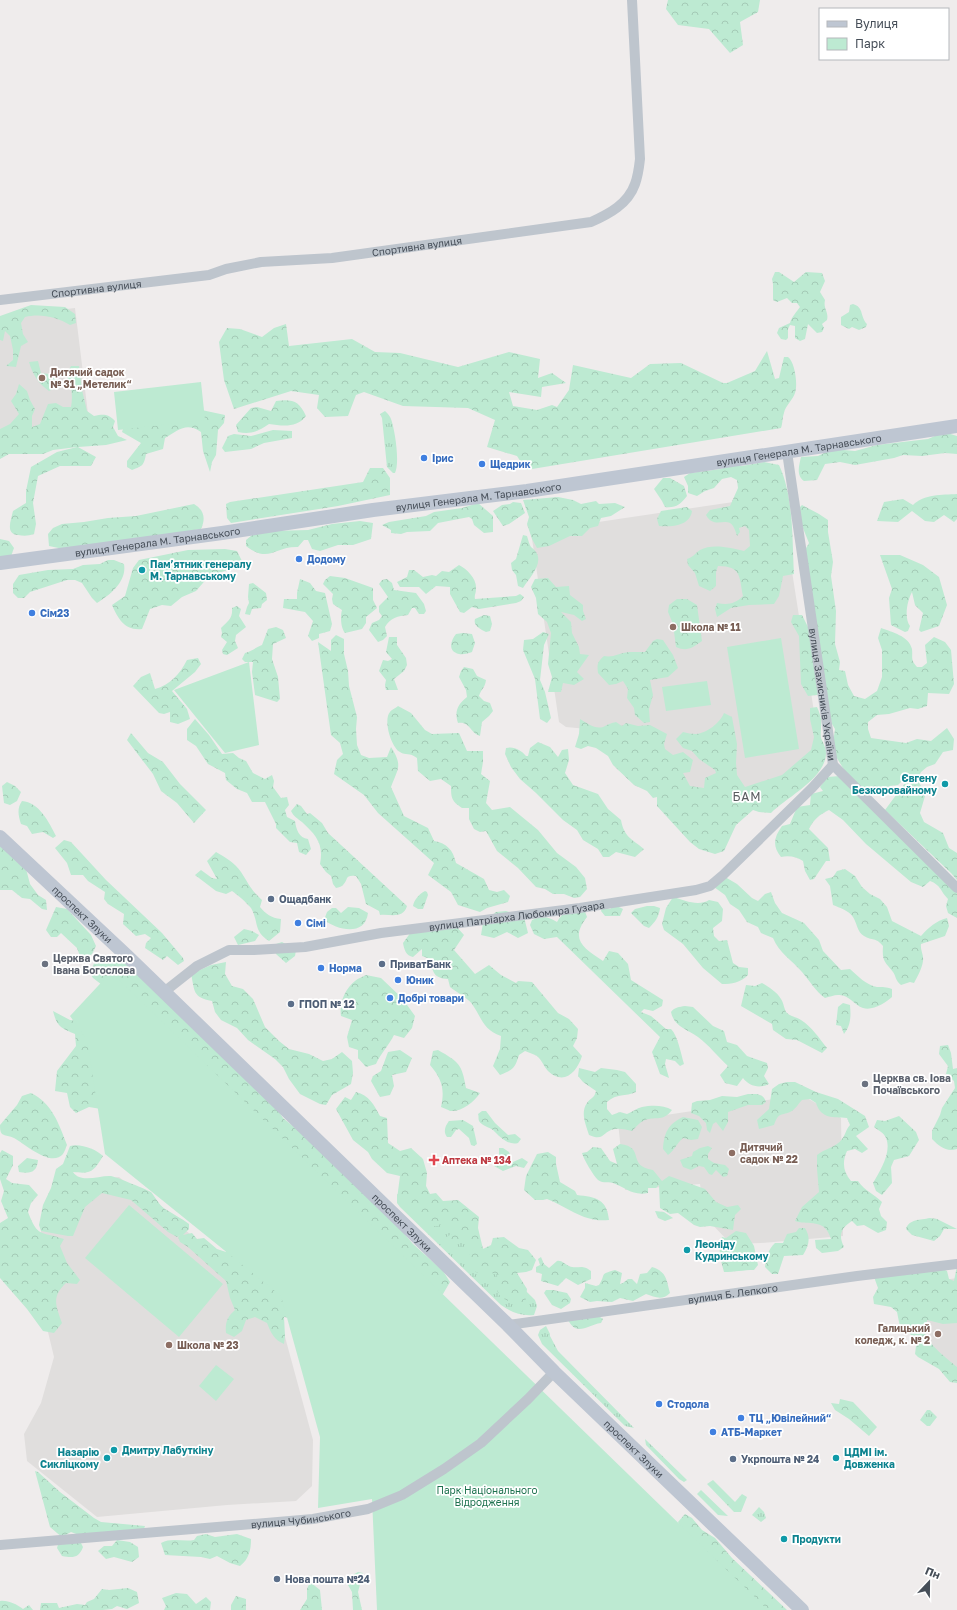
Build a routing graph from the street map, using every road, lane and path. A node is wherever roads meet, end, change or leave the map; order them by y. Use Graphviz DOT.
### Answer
graph roads {
  1 [pos="632,0"];
  2 [pos="0,300"];
  3 [pos="957,426"];
  4 [pos="787,452"];
  5 [pos="0,563"];
  6 [pos="833,765"];
  7 [pos="0,837"];
  8 [pos="957,888"];
  9 [pos="164,992"];
  10 [pos="957,1264"];
  11 [pos="508,1325"];
  12 [pos="554,1372"];
  13 [pos="0,1545"];
  14 [pos="802,1610"];
  1 -- 2 [label="street, Спортивна вулиця"];
  3 -- 4 [label="main road, вулиця Генерала М. Тарнавського"];
  4 -- 5 [label="main road, вулиця Генерала М. Тарнавського"];
  4 -- 6 [label="street, вулиця Захисників України"];
  6 -- 8 [label="street, вулиця Захисників України"];
  6 -- 9 [label="street, вулиця Патріарха Любомира Гузара"];
  7 -- 9 [label="main road, проспект Злуки"];
  9 -- 11 [label="main road, проспект Злуки"];
  10 -- 11 [label="street, вулиця Б. Лепкого"];
  11 -- 12 [label="main road, проспект Злуки"];
  12 -- 13 [label="street, вулиця Чубинського"];
  12 -- 14 [label="main road, проспект Злуки"];
}
